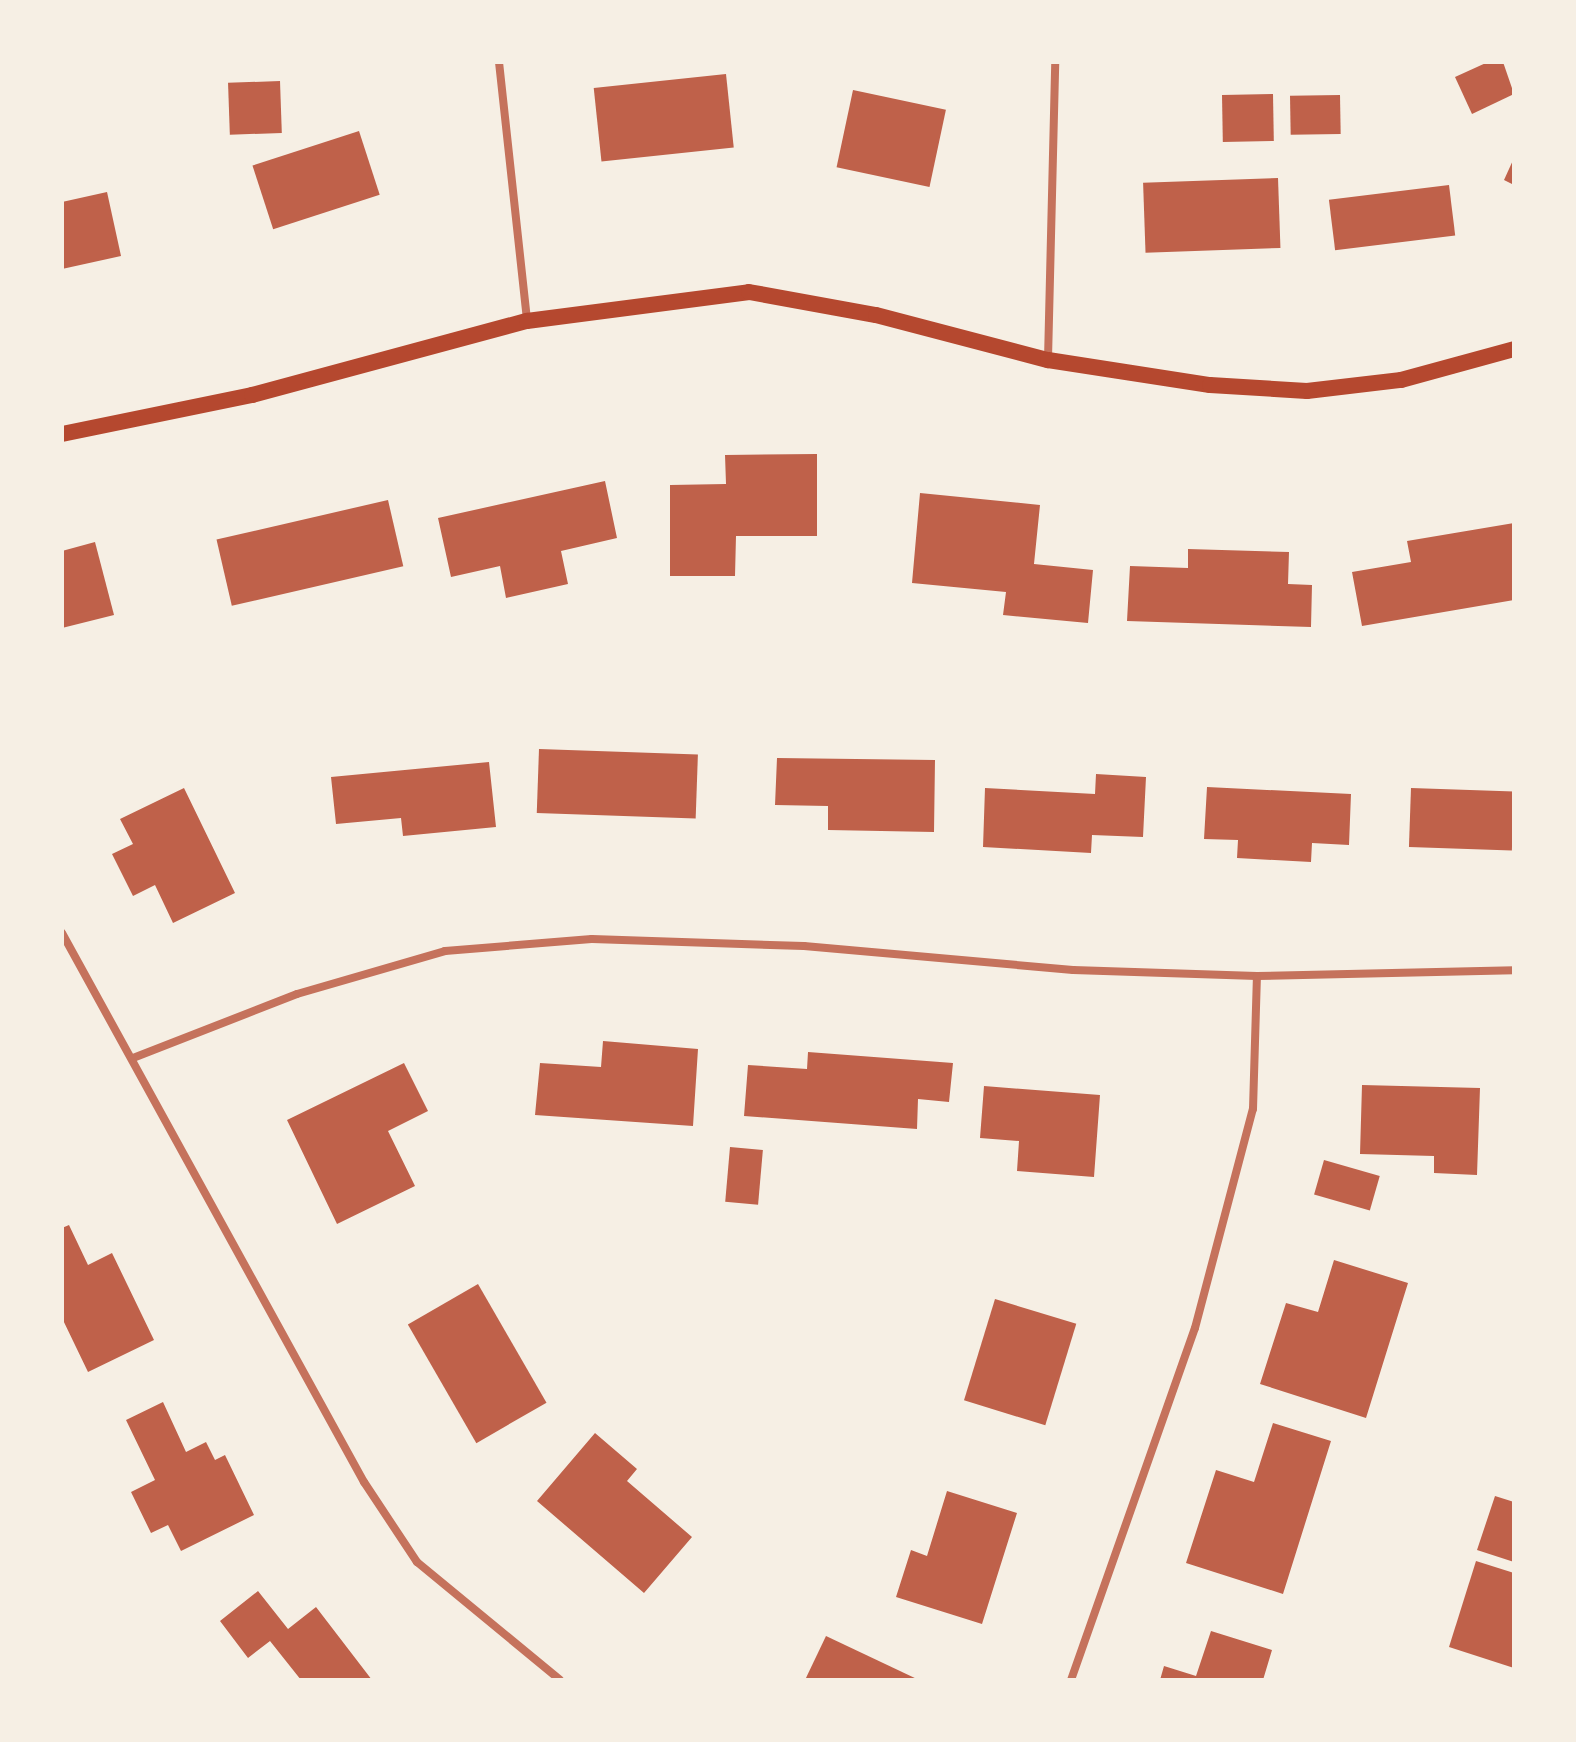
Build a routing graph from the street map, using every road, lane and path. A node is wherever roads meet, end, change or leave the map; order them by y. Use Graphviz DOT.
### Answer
graph roads {
  1 [pos="499,62"];
  2 [pos="1055,62"];
  3 [pos="527,321"];
  4 [pos="1514,349"];
  5 [pos="1048,360"];
  6 [pos="62,434"];
  7 [pos="62,933"];
  8 [pos="1514,970"];
  9 [pos="1257,976"];
  10 [pos="133,1058"];
  11 [pos="560,1680"];
  12 [pos="1071,1680"];
  1 -- 3 [label="street"];
  2 -- 5 [label="street"];
  3 -- 5 [label="main road"];
  3 -- 6 [label="main road"];
  4 -- 5 [label="main road"];
  7 -- 10 [label="street"];
  8 -- 9 [label="street"];
  9 -- 10 [label="street"];
  9 -- 12 [label="street"];
  10 -- 11 [label="street"];
}
